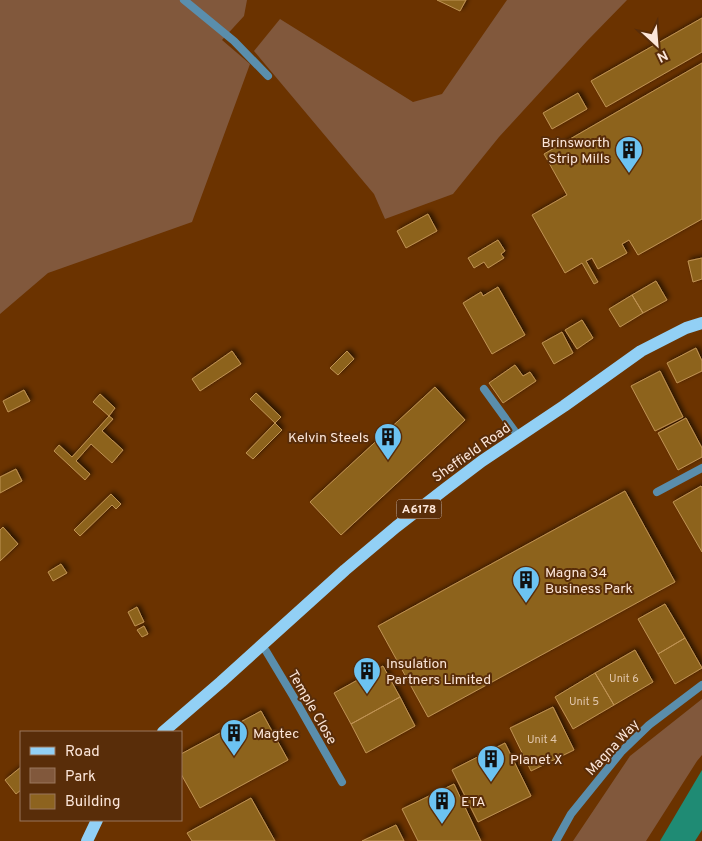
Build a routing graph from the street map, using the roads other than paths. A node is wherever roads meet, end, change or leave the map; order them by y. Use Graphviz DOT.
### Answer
graph roads {
  1 [pos="184,0"];
  2 [pos="268,76"];
  3 [pos="702,323"];
  4 [pos="484,389"];
  5 [pos="519,437"];
  6 [pos="702,468"];
  7 [pos="657,492"];
  8 [pos="261,646"];
  9 [pos="702,685"];
  10 [pos="164,731"];
  11 [pos="342,782"];
  12 [pos="96,821"];
  13 [pos="88,841"];
  14 [pos="556,841"];
  1 -- 2 [label="street"];
  3 -- 5 [label="main road, Sheffield Road / A6178"];
  4 -- 5 [label="street"];
  5 -- 8 [label="main road, Sheffield Road / A6178"];
  6 -- 7 [label="street"];
  8 -- 10 [label="main road, Sheffield Road / A6178"];
  8 -- 11 [label="street, Temple Close"];
  9 -- 14 [label="street, Magna Way"];
  12 -- 13 [label="main road"];
}
